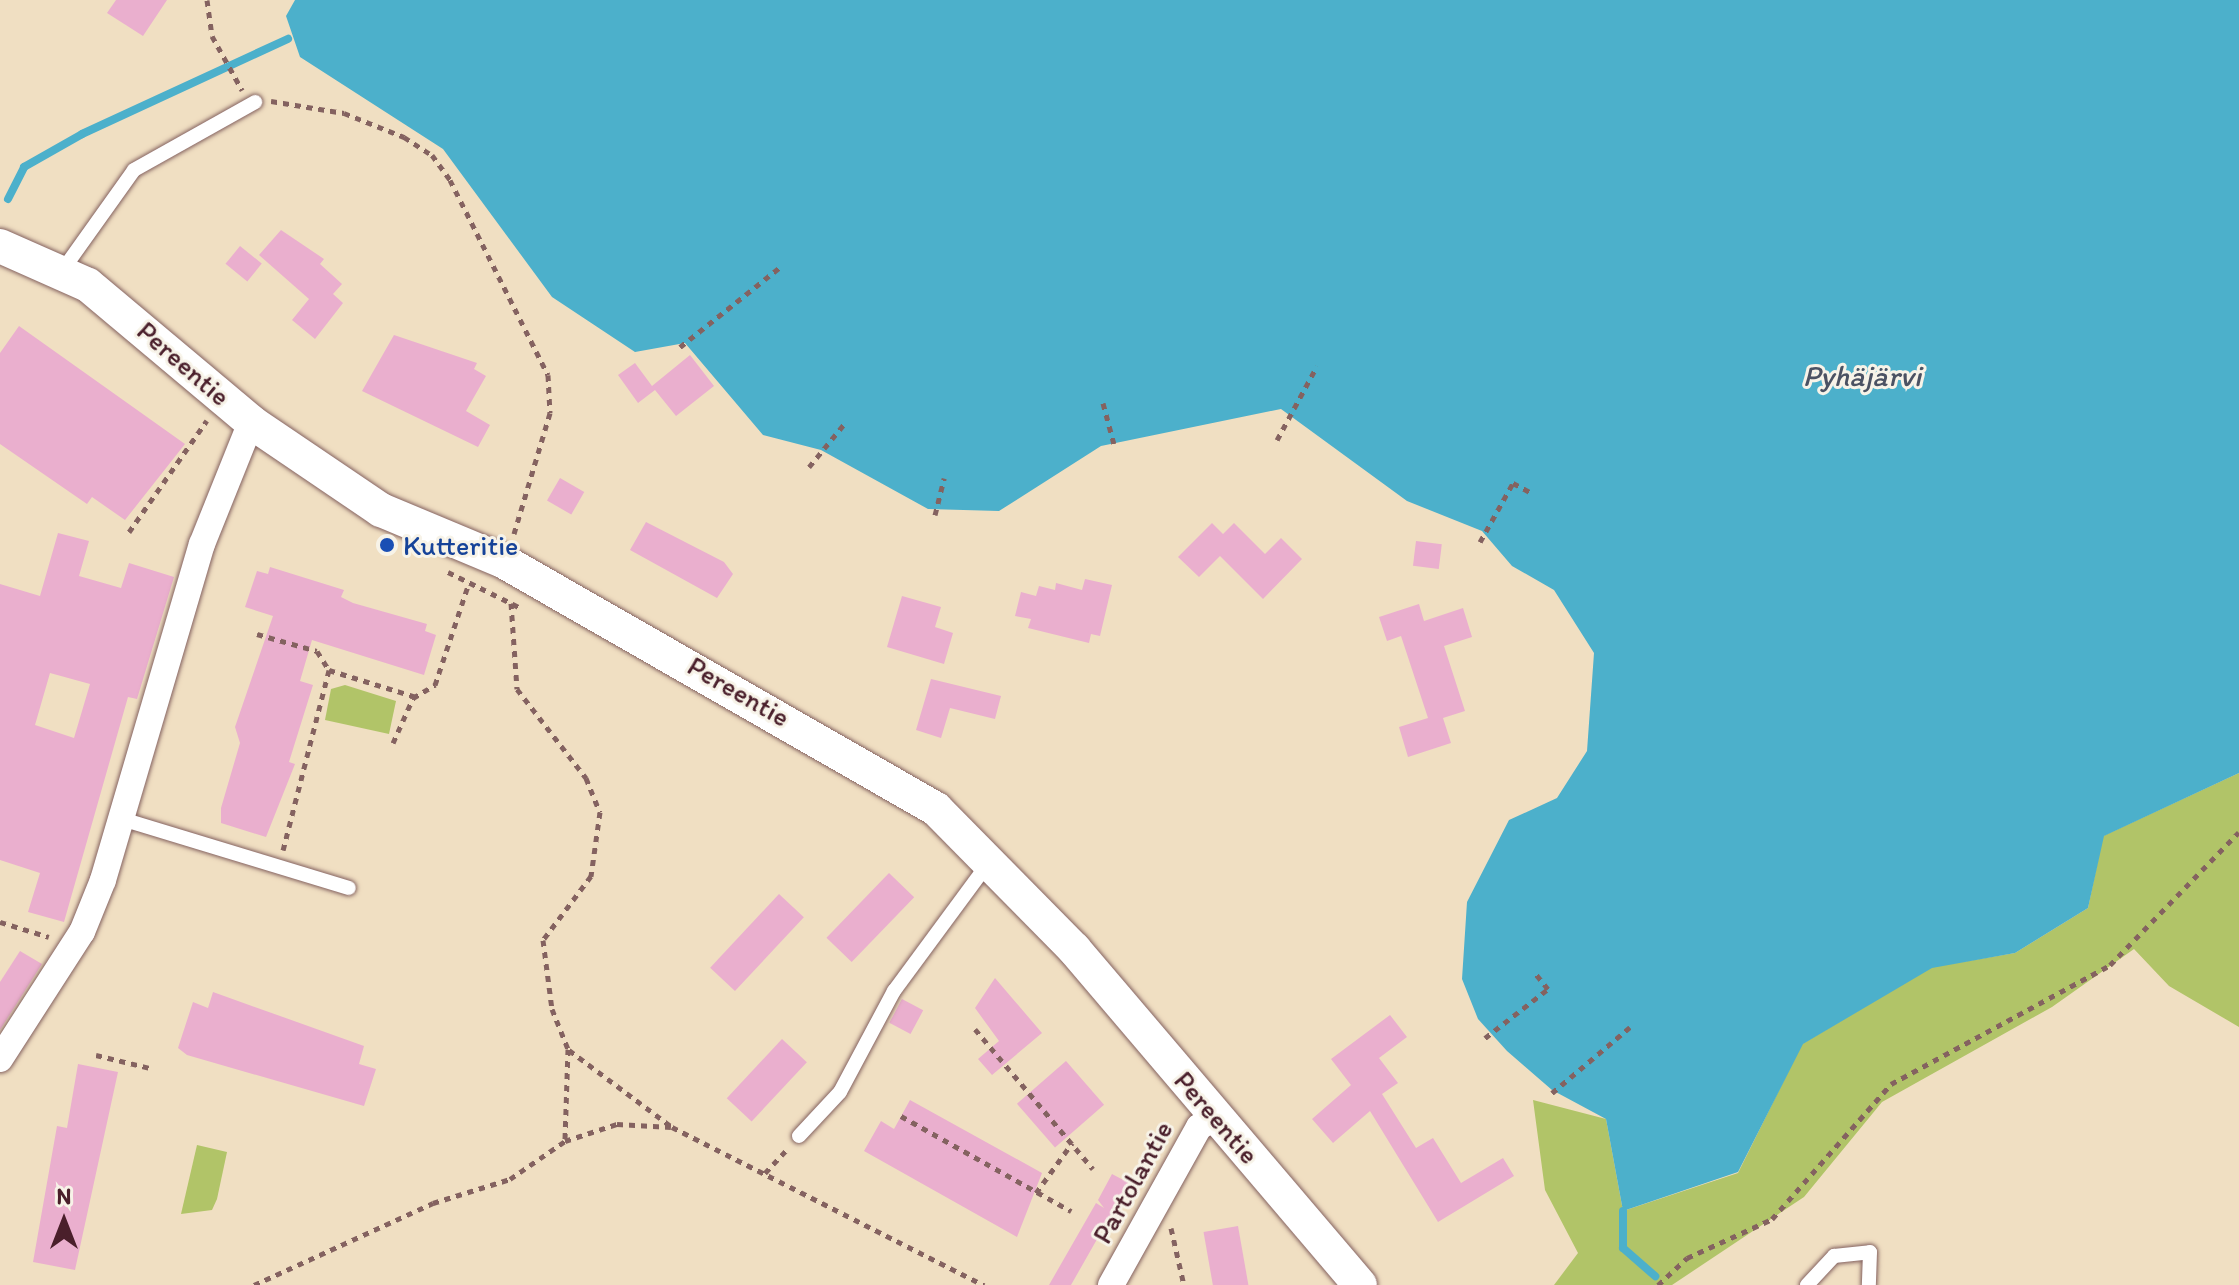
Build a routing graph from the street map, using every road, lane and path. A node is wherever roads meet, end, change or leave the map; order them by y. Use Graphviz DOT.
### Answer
graph roads {
  1 [pos="207,0"];
  2 [pos="238,85"];
  3 [pos="255,102"];
  4 [pos="0,246"];
  5 [pos="779,268"];
  6 [pos="62,271"];
  7 [pos="680,347"];
  8 [pos="1317,366"];
  9 [pos="1103,403"];
  10 [pos="195,410"];
  11 [pos="207,420"];
  12 [pos="845,423"];
  13 [pos="244,434"];
  14 [pos="1277,440"];
  15 [pos="1114,444"];
  16 [pos="809,467"];
  17 [pos="944,478"];
  18 [pos="1530,492"];
  19 [pos="935,515"];
  20 [pos="129,532"];
  21 [pos="513,536"];
  22 [pos="1480,542"];
  23 [pos="444,571"];
  24 [pos="469,583"];
  25 [pos="511,603"];
  26 [pos="525,610"];
  27 [pos="257,634"];
  28 [pos="329,670"];
  29 [pos="416,697"];
  30 [pos="393,743"];
  31 [pos="122,819"];
  32 [pos="2239,832"];
  33 [pos="991,859"];
  34 [pos="278,866"];
  35 [pos="349,888"];
  36 [pos="0,922"];
  37 [pos="74,945"];
  38 [pos="1534,972"];
  39 [pos="1630,1027"];
  40 [pos="975,1029"];
  41 [pos="1485,1038"];
  42 [pos="568,1049"];
  43 [pos="96,1055"];
  44 [pos="0,1059"];
  45 [pos="150,1068"];
  46 [pos="1552,1093"];
  47 [pos="901,1116"];
  48 [pos="1217,1117"];
  49 [pos="672,1127"];
  50 [pos="799,1136"];
  51 [pos="565,1141"];
  52 [pos="1072,1143"];
  53 [pos="1093,1169"];
  54 [pos="765,1173"];
  55 [pos="1036,1193"];
  56 [pos="1071,1211"];
  57 [pos="1152,1212"];
  58 [pos="254,1285"];
  59 [pos="984,1285"];
  60 [pos="1111,1285"];
  61 [pos="1184,1285"];
  62 [pos="1360,1285"];
  63 [pos="1658,1285"];
  64 [pos="1807,1285"];
  65 [pos="1869,1285"];
  1 -- 2 [label="path"];
  3 -- 6 [label="lane"];
  3 -- 21 [label="path"];
  4 -- 6 [label="street, Pereentie"];
  5 -- 7 [label="path"];
  6 -- 13 [label="street, Pereentie"];
  8 -- 14 [label="path"];
  9 -- 15 [label="path"];
  10 -- 11 [label="path"];
  11 -- 13 [label="path"];
  11 -- 20 [label="path"];
  12 -- 16 [label="path"];
  13 -- 31 [label="street"];
  13 -- 33 [label="street, Pereentie"];
  17 -- 19 [label="path"];
  18 -- 22 [label="path"];
  23 -- 24 [label="path"];
  24 -- 25 [label="path"];
  24 -- 29 [label="path"];
  25 -- 26 [label="path"];
  25 -- 42 [label="path"];
  27 -- 28 [label="path"];
  28 -- 29 [label="path"];
  28 -- 34 [label="path"];
  29 -- 30 [label="path"];
  31 -- 34 [label="lane"];
  31 -- 37 [label="street"];
  32 -- 63 [label="path"];
  33 -- 48 [label="street, Pereentie"];
  33 -- 50 [label="lane"];
  34 -- 35 [label="lane"];
  36 -- 37 [label="path"];
  37 -- 44 [label="street"];
  38 -- 41 [label="path"];
  39 -- 46 [label="path"];
  40 -- 52 [label="path"];
  42 -- 49 [label="path"];
  42 -- 51 [label="path"];
  43 -- 45 [label="path"];
  47 -- 55 [label="path"];
  48 -- 57 [label="street, Partolantie"];
  48 -- 62 [label="street, Pereentie"];
  49 -- 51 [label="path"];
  49 -- 54 [label="path"];
  50 -- 54 [label="path"];
  51 -- 58 [label="path"];
  52 -- 53 [label="path"];
  52 -- 55 [label="path"];
  54 -- 59 [label="path"];
  55 -- 56 [label="path"];
  57 -- 60 [label="street, Partolantie"];
  57 -- 61 [label="path"];
  64 -- 65 [label="lane"];
}
